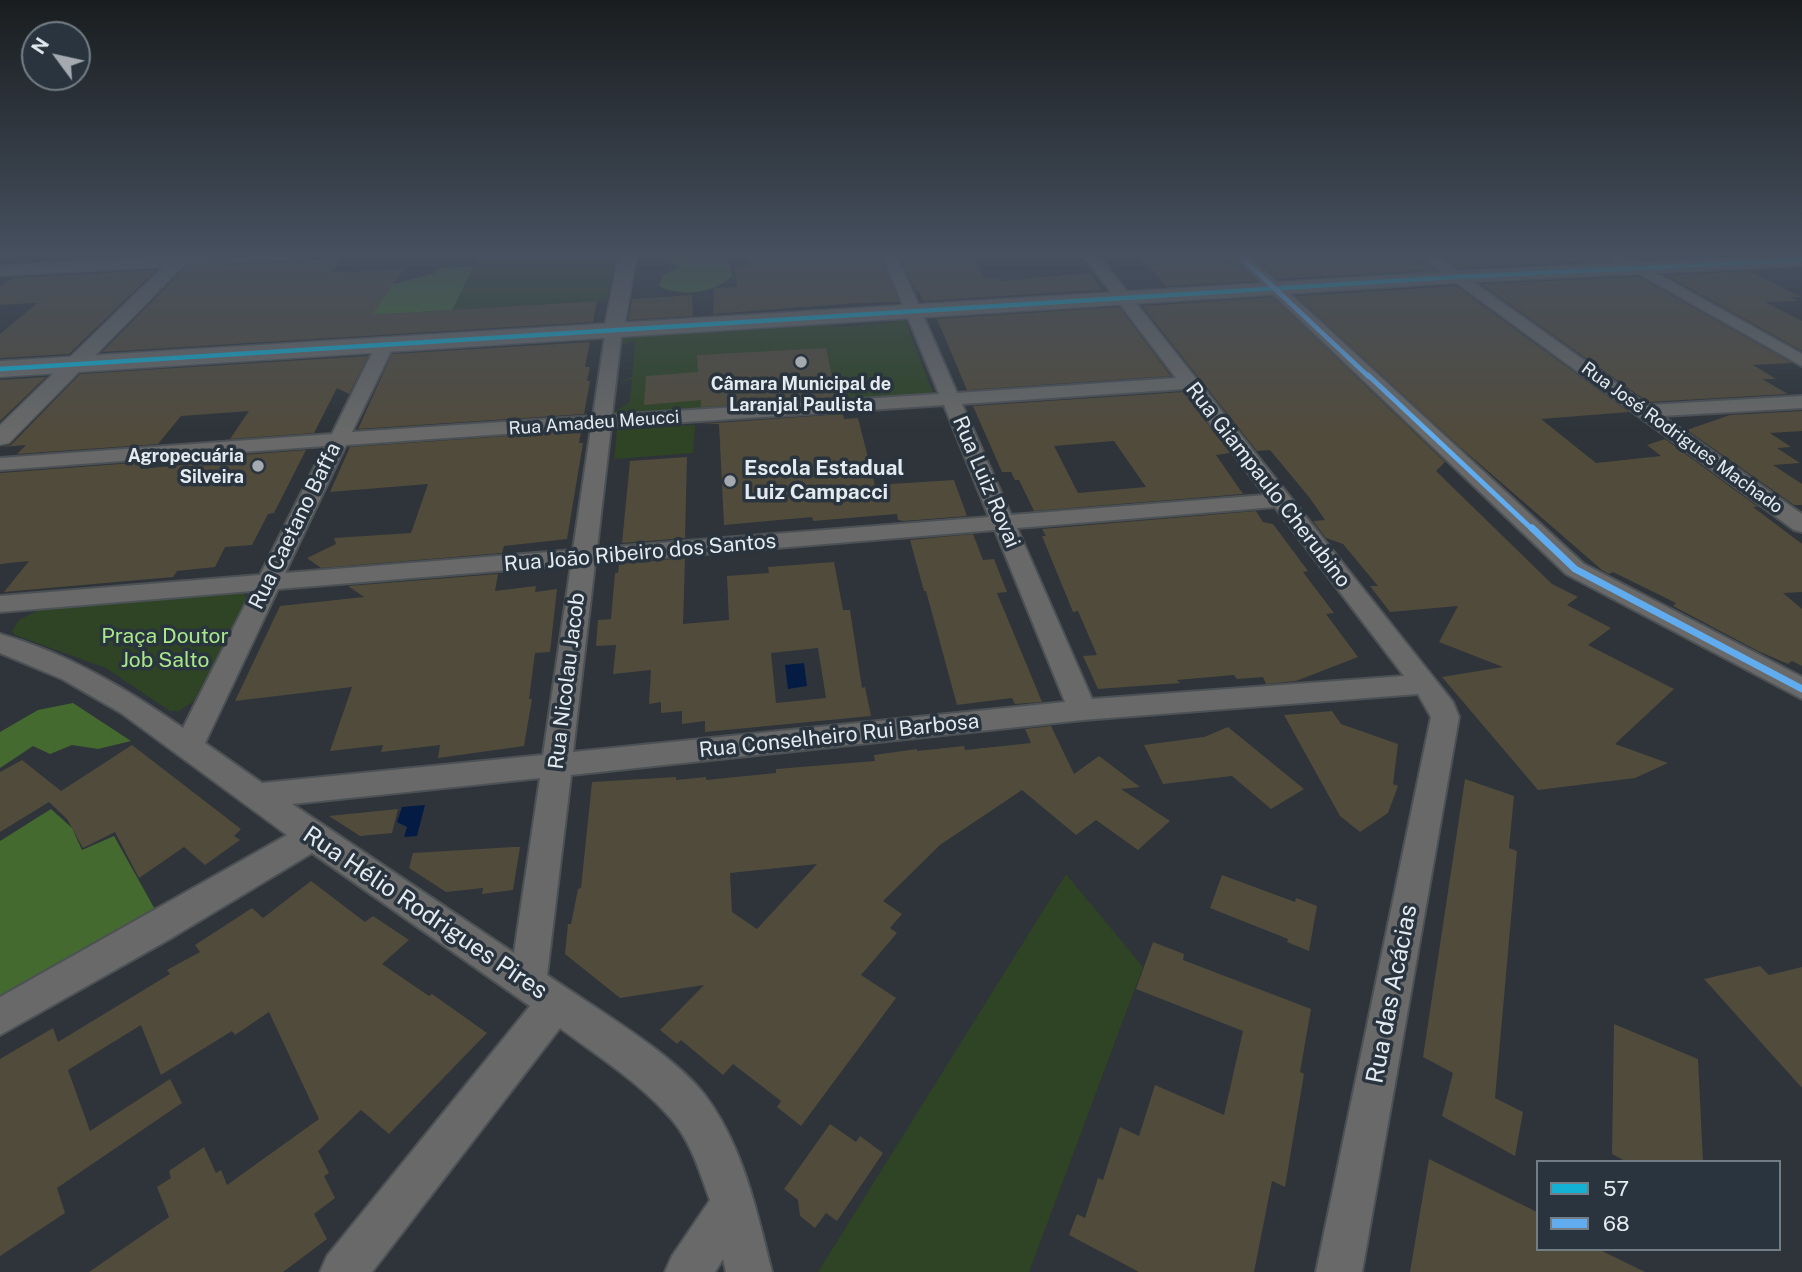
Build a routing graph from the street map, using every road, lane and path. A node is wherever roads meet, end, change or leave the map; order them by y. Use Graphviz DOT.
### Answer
graph roads {
  1 [pos="128,313"];
  2 [pos="617,313"];
  3 [pos="860,313"];
  4 [pos="914,313"];
  5 [pos="1134,313"];
  6 [pos="1302,313"];
  7 [pos="1507,313"];
  8 [pos="1717,313"];
  9 [pos="614,329"];
  10 [pos="386,343"];
  11 [pos="1802,361"];
  12 [pos="76,364"];
  13 [pos="0,369"];
  14 [pos="1189,383"];
  15 [pos="950,399"];
  16 [pos="1802,402"];
  17 [pos="1643,411"];
  18 [pos="601,422"];
  19 [pos="0,438"];
  20 [pos="337,440"];
  21 [pos="0,464"];
  22 [pos="1280,500"];
  23 [pos="1004,524"];
  24 [pos="1802,525"];
  25 [pos="583,558"];
  26 [pos="267,583"];
  27 [pos="45,601"];
  28 [pos="0,604"];
  29 [pos="0,628"];
  30 [pos="0,643"];
  31 [pos="1424,684"];
  32 [pos="1802,689"];
  33 [pos="1083,710"];
  34 [pos="1444,717"];
  35 [pos="188,747"];
  36 [pos="556,766"];
  37 [pos="255,796"];
  38 [pos="313,836"];
  39 [pos="542,993"];
  40 [pos="0,1017"];
  41 [pos="733,1204"];
  42 [pos="343,1272"];
  43 [pos="688,1272"];
  44 [pos="750,1272"];
  45 [pos="1339,1272"];
  1 -- 12 [label="street"];
  2 -- 9 [label="street, Rua Nicolau Jacob"];
  3 -- 9 [label="main road"];
  4 -- 15 [label="street, Rua Luiz Rovai"];
  5 -- 14 [label="street, Rua Giampaulo Cherubino"];
  6 -- 32 [label="street"];
  7 -- 17 [label="street, Rua José Rodrigues Machado"];
  8 -- 11 [label="street"];
  9 -- 10 [label="main road"];
  9 -- 18 [label="street, Rua Nicolau Jacob"];
  10 -- 12 [label="main road"];
  10 -- 20 [label="street, Rua Caetano Baffa"];
  12 -- 13 [label="main road"];
  12 -- 19 [label="street"];
  14 -- 15 [label="street, Rua Amadeu Meucci"];
  14 -- 22 [label="street, Rua Giampaulo Cherubino"];
  15 -- 18 [label="street, Rua Amadeu Meucci"];
  15 -- 23 [label="street, Rua Luiz Rovai"];
  16 -- 17 [label="street"];
  17 -- 24 [label="street, Rua José Rodrigues Machado"];
  18 -- 20 [label="street, Rua Amadeu Meucci"];
  18 -- 25 [label="street, Rua Nicolau Jacob"];
  20 -- 21 [label="street, Rua Amadeu Meucci"];
  20 -- 26 [label="street, Rua Caetano Baffa"];
  22 -- 23 [label="street, Rua João Ribeiro dos Santos"];
  22 -- 31 [label="street, Rua Giampaulo Cherubino"];
  23 -- 25 [label="street, Rua João Ribeiro dos Santos"];
  23 -- 33 [label="street, Rua Luiz Rovai"];
  25 -- 26 [label="street, Rua João Ribeiro dos Santos"];
  25 -- 36 [label="street, Rua Nicolau Jacob"];
  26 -- 27 [label="street, Rua João Ribeiro dos Santos"];
  26 -- 35 [label="street, Rua Caetano Baffa"];
  27 -- 28 [label="street, Rua João Ribeiro dos Santos"];
  27 -- 29 [label="street"];
  30 -- 35 [label="street, Rua Hélio Rodrigues Pires"];
  31 -- 33 [label="street, Rua Conselheiro Rui Barbosa"];
  31 -- 34 [label="street, Rua Giampaulo Cherubino"];
  33 -- 36 [label="street, Rua Conselheiro Rui Barbosa"];
  34 -- 45 [label="street, Rua das Acácias"];
  35 -- 37 [label="street, Rua Hélio Rodrigues Pires"];
  36 -- 37 [label="street, Rua Conselheiro Rui Barbosa"];
  36 -- 39 [label="street, Rua Nicolau Jacob"];
  37 -- 38 [label="street, Rua Hélio Rodrigues Pires"];
  38 -- 39 [label="street, Rua Hélio Rodrigues Pires"];
  38 -- 40 [label="street"];
  39 -- 41 [label="street, Rua Hélio Rodrigues Pires"];
  39 -- 42 [label="street"];
  41 -- 43 [label="street"];
  41 -- 44 [label="street, Rua Hélio Rodrigues Pires"];
}
